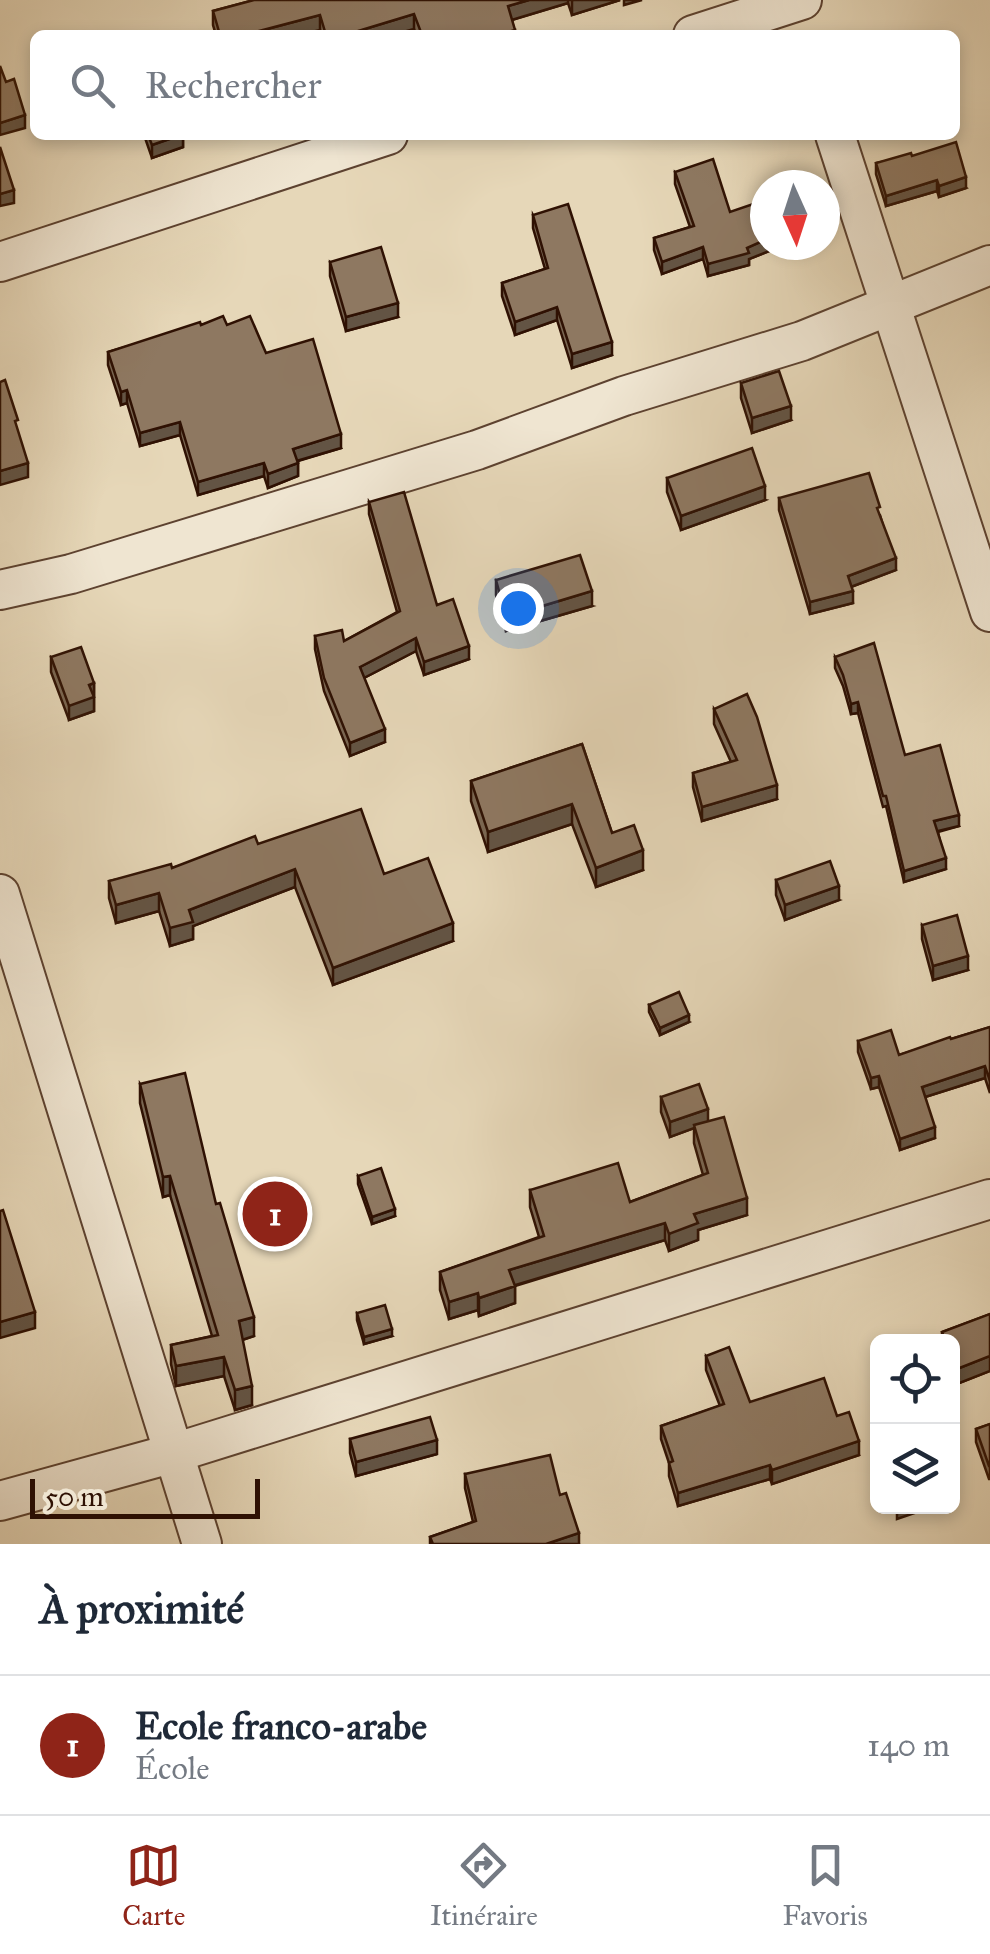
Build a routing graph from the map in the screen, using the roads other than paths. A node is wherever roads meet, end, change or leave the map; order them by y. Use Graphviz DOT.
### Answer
graph roads {
  1 [pos="797,9"];
  2 [pos="713,30"];
  3 [pos="373,140"];
  4 [pos="837,140"];
  5 [pos="0,262"];
  6 [pos="990,266"];
  7 [pos="890,305"];
  8 [pos="0,590"];
  9 [pos="990,612"];
  10 [pos="0,894"];
  11 [pos="990,1198"];
  12 [pos="174,1453"];
  13 [pos="0,1501"];
  14 [pos="202,1544"];
  1 -- 2 [label="street"];
  3 -- 5 [label="street"];
  4 -- 7 [label="street"];
  6 -- 7 [label="street"];
  7 -- 8 [label="street"];
  7 -- 9 [label="street"];
  10 -- 12 [label="street"];
  11 -- 12 [label="street"];
  12 -- 13 [label="street"];
  12 -- 14 [label="street"];
}
